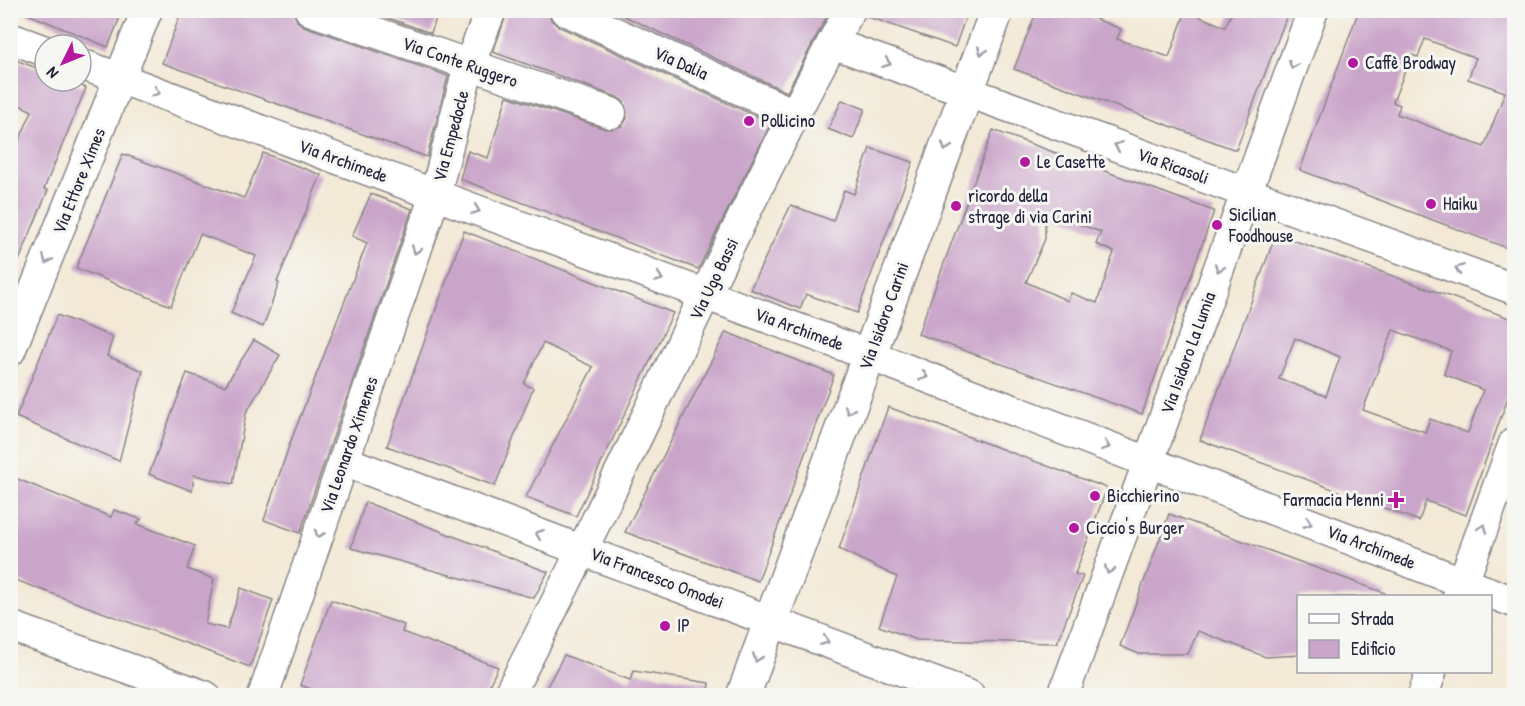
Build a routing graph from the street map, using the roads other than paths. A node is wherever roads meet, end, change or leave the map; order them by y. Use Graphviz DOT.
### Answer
graph roads {
  1 [pos="147,10"];
  2 [pos="310,10"];
  3 [pos="491,10"];
  4 [pos="566,10"];
  5 [pos="850,10"];
  6 [pos="997,10"];
  7 [pos="1313,10"];
  8 [pos="10,38"];
  9 [pos="832,44"];
  10 [pos="33,47"];
  11 [pos="469,65"];
  12 [pos="93,69"];
  13 [pos="120,79"];
  14 [pos="967,92"];
  15 [pos="611,114"];
  16 [pos="796,115"];
  17 [pos="1247,192"];
  18 [pos="435,195"];
  19 [pos="1515,289"];
  20 [pos="705,295"];
  21 [pos="10,351"];
  22 [pos="869,355"];
  23 [pos="1515,443"];
  24 [pos="344,461"];
  25 [pos="1149,462"];
  26 [pos="581,550"];
  27 [pos="1460,590"];
  28 [pos="1483,595"];
  29 [pos="1492,597"];
  30 [pos="1515,602"];
  31 [pos="771,621"];
  32 [pos="10,626"];
  33 [pos="1431,673"];
  34 [pos="205,696"];
  35 [pos="263,696"];
  36 [pos="508,696"];
  37 [pos="743,696"];
  38 [pos="970,696"];
  39 [pos="1064,696"];
  40 [pos="1423,696"];
  1 -- 13 [label="street, Via Ettore Ximes"];
  2 -- 11 [label="street, Via Conte Ruggero"];
  3 -- 11 [label="street, Via Empedocle"];
  4 -- 16 [label="street, Via Dalia"];
  5 -- 9 [label="street, Via Ugo Bassi"];
  6 -- 14 [label="street, Via Isidoro Carini, one-way"];
  7 -- 17 [label="street, Via Isidoro La Lumia, one-way"];
  8 -- 10 [label="street"];
  9 -- 14 [label="street, Via Ricasoli, one-way"];
  9 -- 16 [label="street, Via Ugo Bassi"];
  11 -- 15 [label="street, Via Conte Ruggero"];
  11 -- 18 [label="street, Via Empedocle"];
  12 -- 13 [label="street, Via Archimede"];
  13 -- 18 [label="street, Via Archimede, one-way"];
  13 -- 21 [label="street, Via Ettore Ximes, one-way"];
  17 -- 14 [label="street, Via Ricasoli, one-way"];
  14 -- 22 [label="street, Via Isidoro Carini, one-way"];
  16 -- 20 [label="street, Via Ugo Bassi"];
  19 -- 17 [label="street, Via Ricasoli, one-way"];
  17 -- 25 [label="street, Via Isidoro La Lumia, one-way"];
  18 -- 20 [label="street, Via Archimede, one-way"];
  18 -- 24 [label="street, Via Leonardo Ximenes, one-way"];
  20 -- 22 [label="street, Via Archimede"];
  20 -- 26 [label="street, Via Ugo Bassi"];
  22 -- 25 [label="street, Via Archimede, one-way"];
  22 -- 31 [label="street, Via Isidoro Carini, one-way"];
  27 -- 23 [label="street, one-way"];
  26 -- 24 [label="street, Via Francesco Omodei, one-way"];
  24 -- 35 [label="street, Via Leonardo Ximenes, one-way"];
  25 -- 27 [label="street, Via Archimede, one-way"];
  25 -- 39 [label="street, Via Isidoro La Lumia, one-way"];
  26 -- 31 [label="street, Via Francesco Omodei"];
  26 -- 36 [label="street, Via Ugo Bassi"];
  27 -- 28 [label="street, Via Archimede"];
  29 -- 30 [label="street, Via Archimede"];
  31 -- 37 [label="street, Via Isidoro Carini, one-way"];
  31 -- 38 [label="street, Via Francesco Omodei, one-way"];
  32 -- 34 [label="street"];
  33 -- 40 [label="street"];
}
